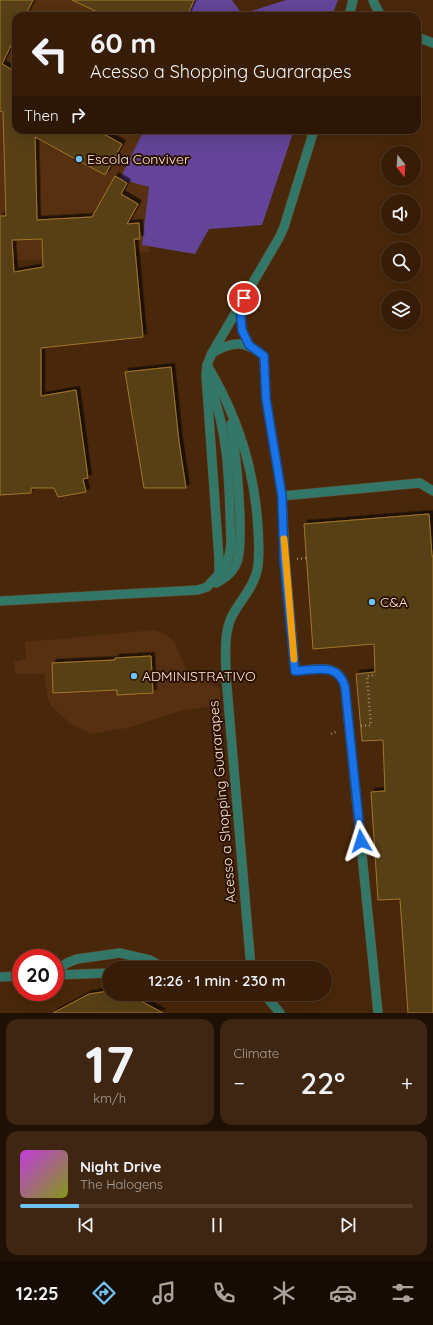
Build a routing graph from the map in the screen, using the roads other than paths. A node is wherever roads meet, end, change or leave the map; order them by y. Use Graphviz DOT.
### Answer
graph roads {
  1 [pos="373,0"];
  2 [pos="353,1"];
  3 [pos="350,12"];
  4 [pos="379,12"];
  5 [pos="421,38"];
  6 [pos="433,43"];
  7 [pos="313,134"];
  8 [pos="240,307"];
  9 [pos="249,345"];
  10 [pos="212,353"];
  11 [pos="207,365"];
  12 [pos="206,375"];
  13 [pos="228,405"];
  14 [pos="433,491"];
  15 [pos="282,496"];
  16 [pos="219,574"];
  17 [pos="207,587"];
  18 [pos="0,601"];
  19 [pos="152,961"];
  20 [pos="250,961"];
  21 [pos="64,965"];
  22 [pos="102,973"];
  23 [pos="64,975"];
  24 [pos="12,976"];
  25 [pos="0,977"];
  26 [pos="270,1001"];
  27 [pos="280,1013"];
  28 [pos="378,1013"];
  1 -- 4 [label="lane"];
  2 -- 3 [label="lane"];
  5 -- 6 [label="lane"];
  7 -- 8 [label="lane"];
  8 -- 9 [label="lane"];
  8 -- 10 [label="lane"];
  9 -- 10 [label="lane"];
  9 -- 15 [label="lane"];
  10 -- 11 [label="lane"];
  11 -- 12 [label="lane"];
  11 -- 13 [label="lane, Acesso a Shopping Guararapes"];
  12 -- 16 [label="lane"];
  12 -- 16 [label="lane"];
  13 -- 17 [label="lane"];
  13 -- 20 [label="lane, Acesso a Shopping Guararapes"];
  14 -- 15 [label="lane"];
  15 -- 28 [label="lane"];
  16 -- 17 [label="lane"];
  17 -- 18 [label="lane"];
  19 -- 21 [label="lane"];
  22 -- 23 [label="lane"];
  24 -- 25 [label="lane"];
  26 -- 27 [label="lane"];
}
